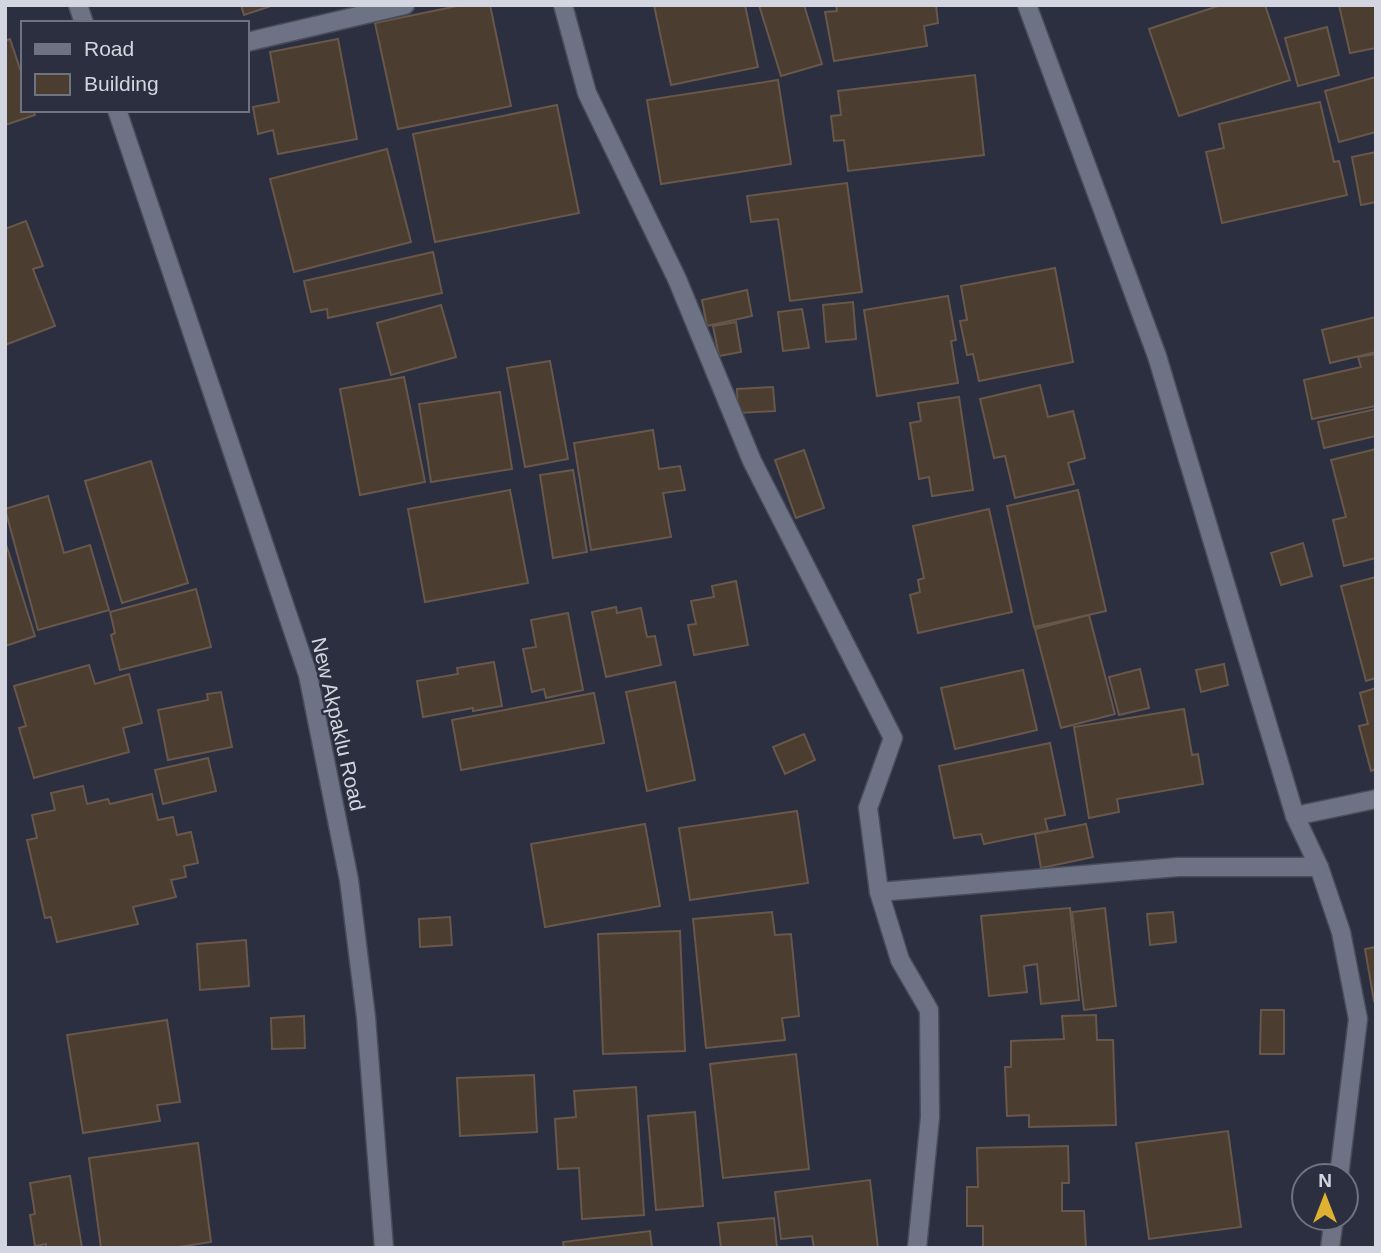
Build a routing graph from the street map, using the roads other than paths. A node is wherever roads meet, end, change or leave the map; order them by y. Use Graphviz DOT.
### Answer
graph roads {
  1 [pos="405,5"];
  2 [pos="563,5"];
  3 [pos="1027,5"];
  4 [pos="248,42"];
  5 [pos="118,112"];
  6 [pos="1376,799"];
  7 [pos="1295,816"];
  8 [pos="1319,867"];
  9 [pos="879,892"];
  10 [pos="1341,1162"];
  11 [pos="384,1248"];
  12 [pos="917,1248"];
  1 -- 4 [label="street"];
  2 -- 9 [label="street"];
  3 -- 7 [label="street"];
  5 -- 11 [label="street, New Akpaklu Road"];
  6 -- 7 [label="street"];
  7 -- 8 [label="street"];
  8 -- 9 [label="street"];
  8 -- 10 [label="street"];
  9 -- 12 [label="street"];
}
